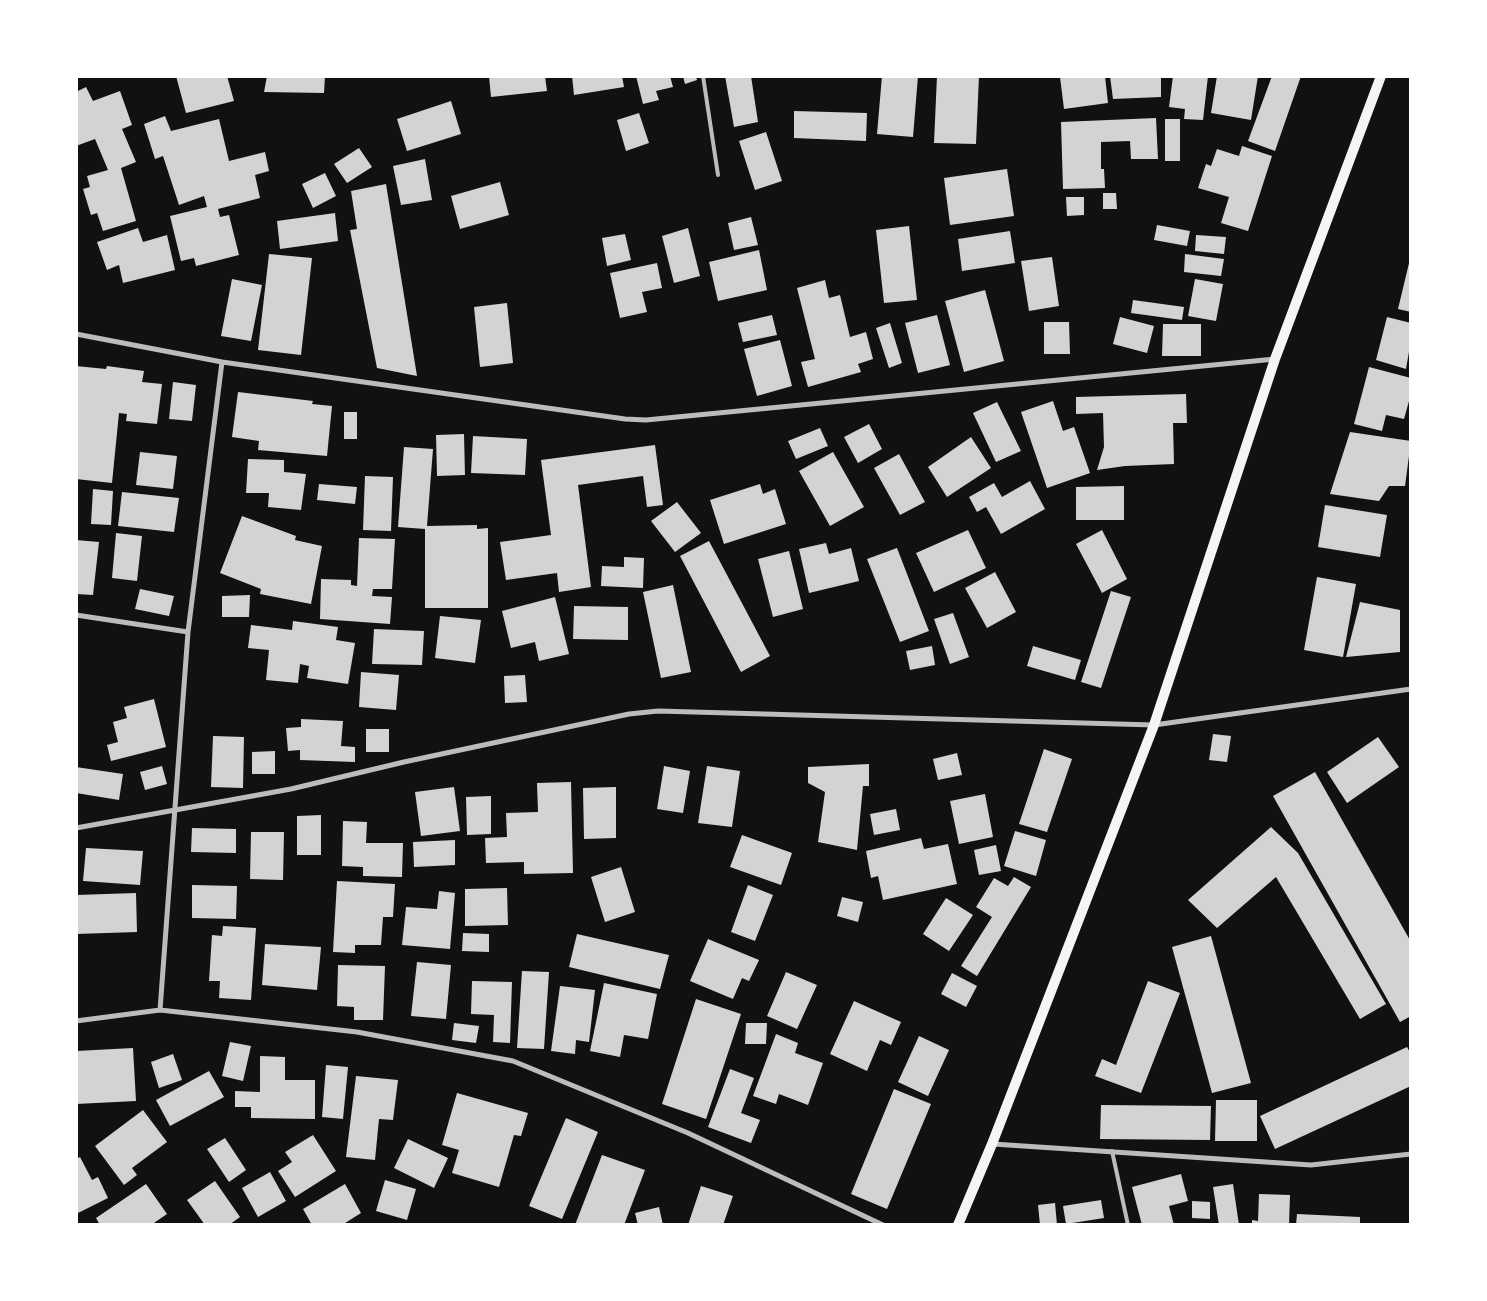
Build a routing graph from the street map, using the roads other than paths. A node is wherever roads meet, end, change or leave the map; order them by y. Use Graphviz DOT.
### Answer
graph roads {
  1 [pos="703,76"];
  2 [pos="1382,76"];
  3 [pos="718,175"];
  4 [pos="76,334"];
  5 [pos="1275,359"];
  6 [pos="222,362"];
  7 [pos="76,615"];
  8 [pos="188,632"];
  9 [pos="1411,689"];
  10 [pos="1154,724"];
  11 [pos="174,811"];
  12 [pos="76,828"];
  13 [pos="160,1010"];
  14 [pos="76,1021"];
  15 [pos="992,1144"];
  16 [pos="1112,1151"];
  17 [pos="1411,1154"];
  18 [pos="883,1225"];
  19 [pos="958,1225"];
  20 [pos="1128,1225"];
  1 -- 3 [label="lane"];
  2 -- 5 [label="main road"];
  4 -- 6 [label="street"];
  5 -- 6 [label="street"];
  5 -- 10 [label="main road"];
  6 -- 8 [label="street"];
  7 -- 8 [label="street"];
  8 -- 11 [label="street"];
  9 -- 10 [label="street"];
  10 -- 11 [label="street"];
  10 -- 15 [label="main road"];
  11 -- 12 [label="street"];
  11 -- 13 [label="street"];
  13 -- 14 [label="street"];
  13 -- 18 [label="street"];
  15 -- 16 [label="street"];
  15 -- 19 [label="main road"];
  16 -- 17 [label="street"];
  16 -- 20 [label="lane"];
}
